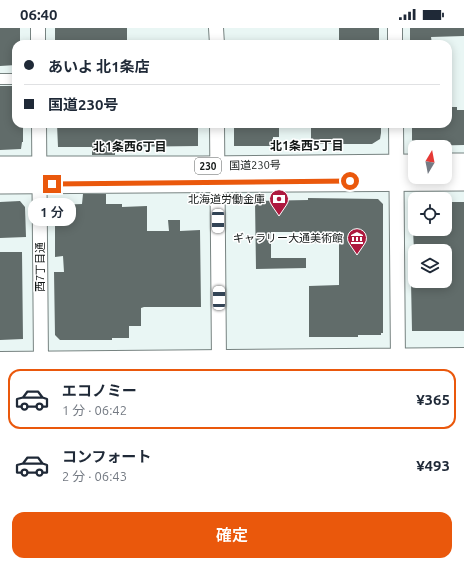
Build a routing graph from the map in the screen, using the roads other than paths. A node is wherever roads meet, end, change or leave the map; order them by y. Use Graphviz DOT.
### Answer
graph roads {
  1 [pos="38,28"];
  2 [pos="216,28"];
  3 [pos="395,28"];
  4 [pos="38,40"];
  5 [pos="217,40"];
  6 [pos="395,40"];
  7 [pos="0,79"];
  8 [pos="12,79"];
  9 [pos="39,128"];
  10 [pos="217,128"];
  11 [pos="396,128"];
  12 [pos="452,163"];
  13 [pos="464,163"];
  14 [pos="0,166"];
  15 [pos="408,167"];
  16 [pos="397,172"];
  17 [pos="218,174"];
  18 [pos="40,175"];
  19 [pos="464,181"];
  20 [pos="0,184"];
  21 [pos="464,355"];
  22 [pos="0,359"];
  23 [pos="219,359"];
  24 [pos="398,359"];
  25 [pos="41,360"];
  1 -- 4 [label="street"];
  2 -- 5 [label="street"];
  3 -- 6 [label="street"];
  7 -- 8 [label="street"];
  9 -- 18 [label="street, 西7丁目通"];
  10 -- 17 [label="street"];
  11 -- 16 [label="street"];
  12 -- 13 [label="highway"];
  14 -- 18 [label="highway, 国道230号 / 230"];
  15 -- 16 [label="highway, 国道230号 / 230"];
  16 -- 17 [label="highway, 国道230号 / 230"];
  16 -- 19 [label="highway, 国道230号 / 230"];
  16 -- 24 [label="street"];
  17 -- 18 [label="highway, 国道230号 / 230"];
  17 -- 23 [label="street"];
  18 -- 20 [label="highway, 国道230号 / 230"];
  18 -- 25 [label="street, 西7丁目通"];
  21 -- 24 [label="street"];
  22 -- 25 [label="street"];
  23 -- 24 [label="street"];
  23 -- 25 [label="street"];
}
